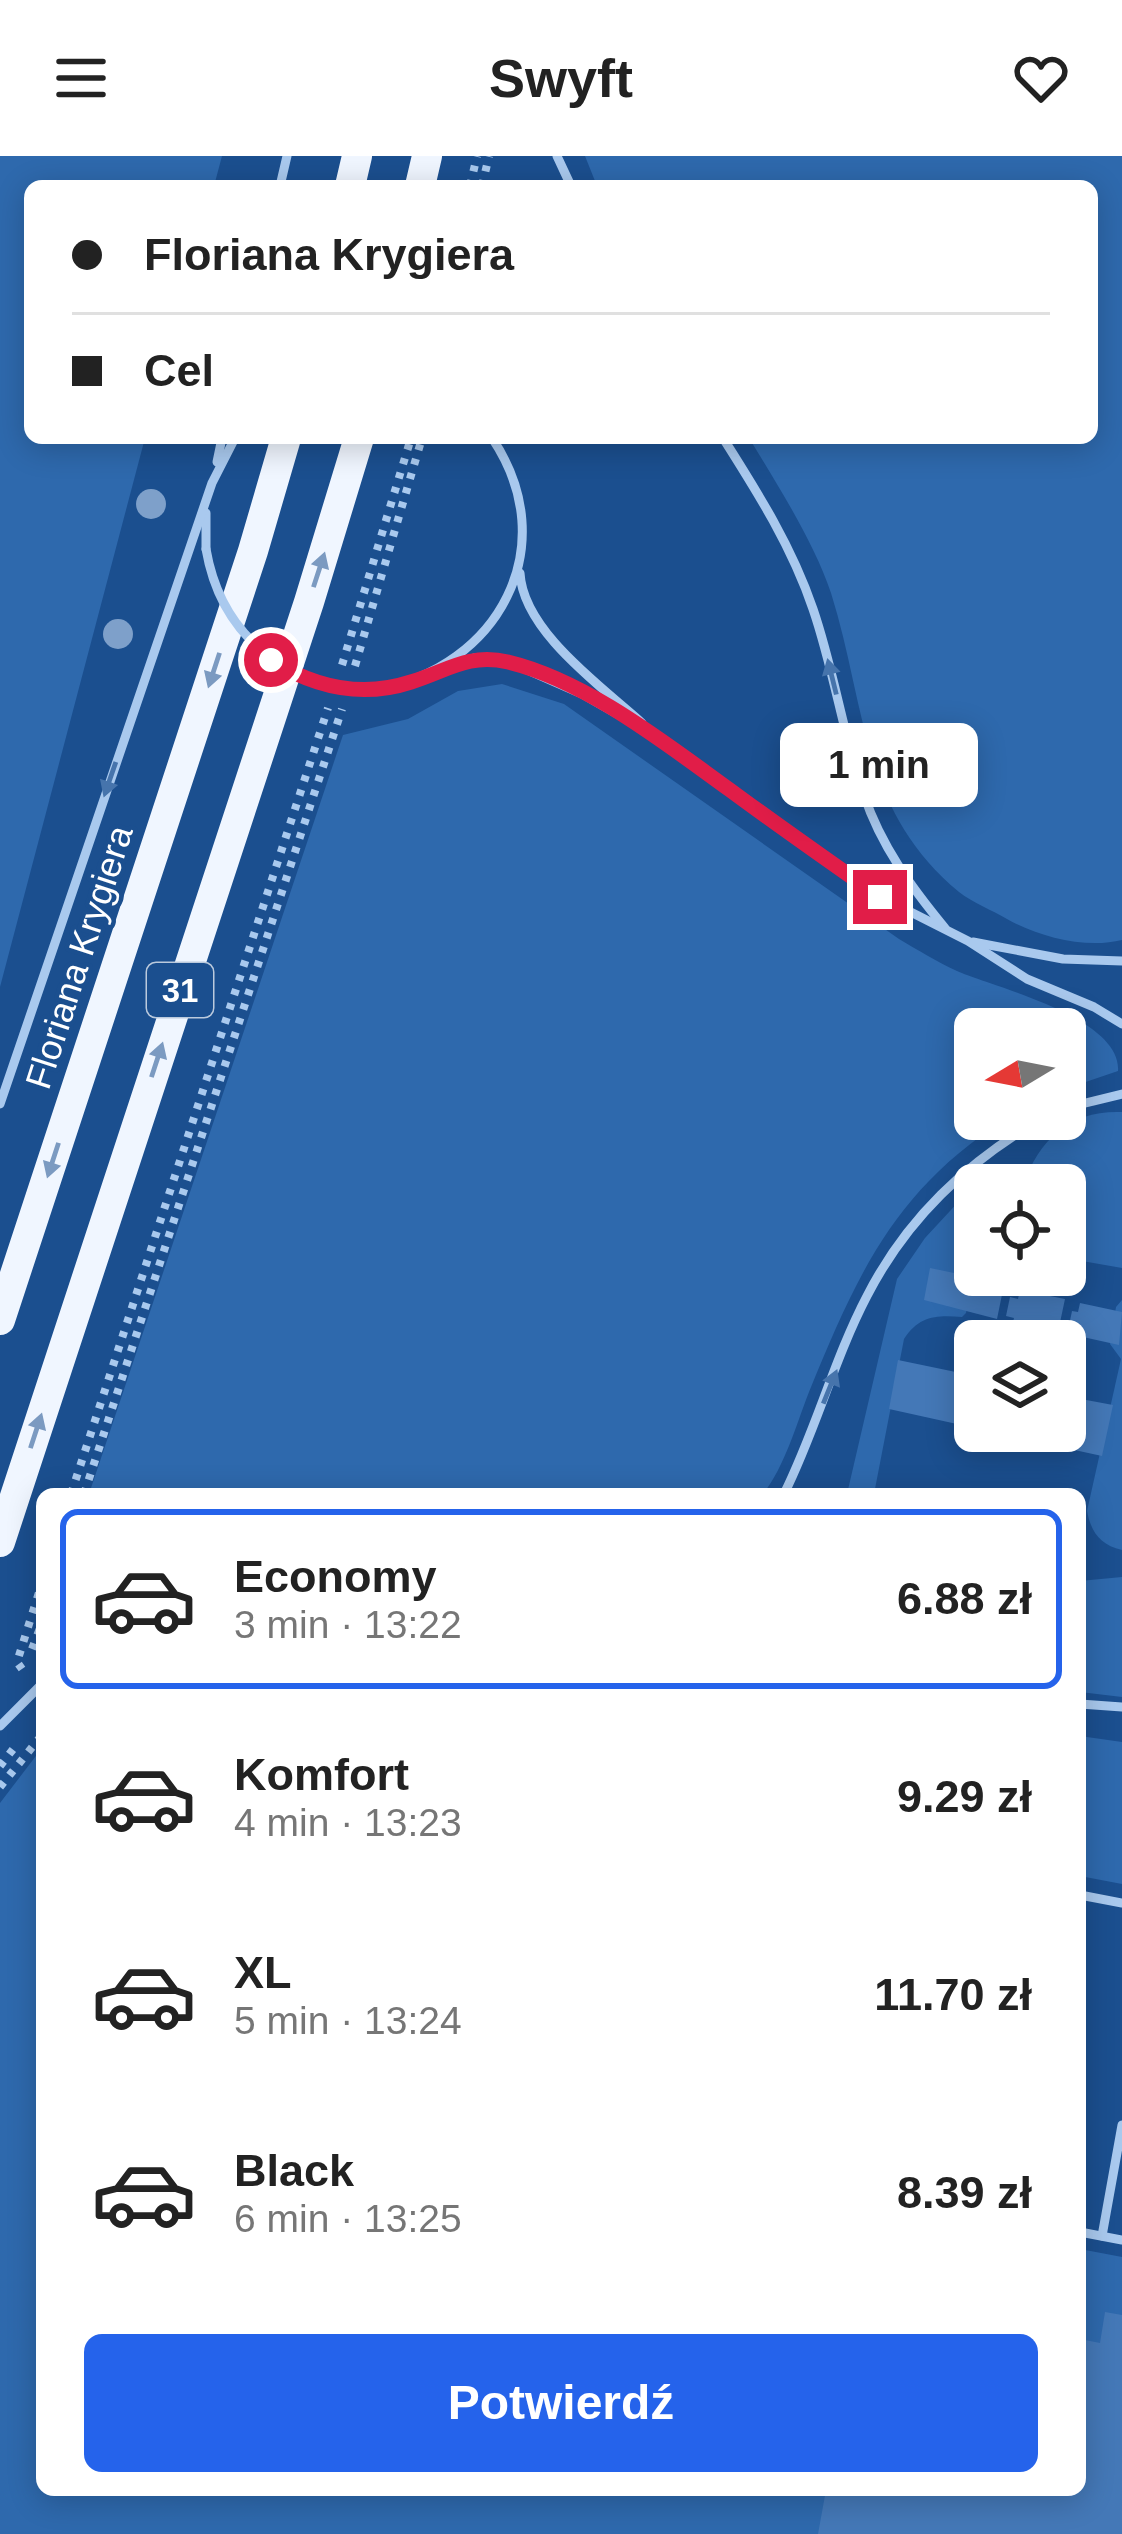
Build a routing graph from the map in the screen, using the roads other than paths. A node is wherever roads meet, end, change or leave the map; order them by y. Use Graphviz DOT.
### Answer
graph roads {
  1 [pos="221,444"];
  2 [pos="232,444"];
  3 [pos="284,444"];
  4 [pos="356,444"];
  5 [pos="495,444"];
  6 [pos="727,444"];
  7 [pos="212,483"];
  8 [pos="209,496"];
  9 [pos="520,560"];
  10 [pos="446,666"];
  11 [pos="655,735"];
  12 [pos="949,932"];
  13 [pos="968,941"];
  14 [pos="1122,961"];
  15 [pos="1122,1024"];
  16 [pos="1122,1094"];
  17 [pos="1086,1103"];
  18 [pos="0,1104"];
  19 [pos="1004,1140"];
  20 [pos="0,1319"];
  21 [pos="786,1488"];
  22 [pos="0,1542"];
  23 [pos="36,1690"];
  24 [pos="1086,1704"];
  25 [pos="1122,1707"];
  26 [pos="0,1726"];
  27 [pos="1086,1896"];
  28 [pos="1122,1903"];
  29 [pos="1122,2125"];
  30 [pos="1086,2232"];
  31 [pos="1102,2236"];
  32 [pos="1122,2240"];
  1 -- 7 [label="lane, Floriana Krygiera"];
  2 -- 7 [label="lane, Floriana Krygiera"];
  3 -- 20 [label="main road, Floriana Krygiera / 31, one-way"];
  22 -- 4 [label="main road, 31, one-way"];
  5 -- 9 [label="lane, Floriana Krygiera"];
  12 -- 6 [label="lane, one-way"];
  7 -- 8 [label="lane, Floriana Krygiera"];
  8 -- 10 [label="lane, Floriana Krygiera, bridge"];
  8 -- 18 [label="lane, Floriana Krygiera, one-way"];
  9 -- 10 [label="lane, Floriana Krygiera"];
  9 -- 11 [label="lane"];
  10 -- 11 [label="lane"];
  11 -- 12 [label="lane"];
  12 -- 13 [label="lane"];
  13 -- 14 [label="lane"];
  13 -- 15 [label="lane"];
  16 -- 17 [label="lane"];
  21 -- 19 [label="lane, one-way"];
  23 -- 26 [label="lane"];
  24 -- 25 [label="lane"];
  27 -- 28 [label="lane"];
  29 -- 31 [label="lane"];
  30 -- 31 [label="lane"];
  31 -- 32 [label="lane"];
}
